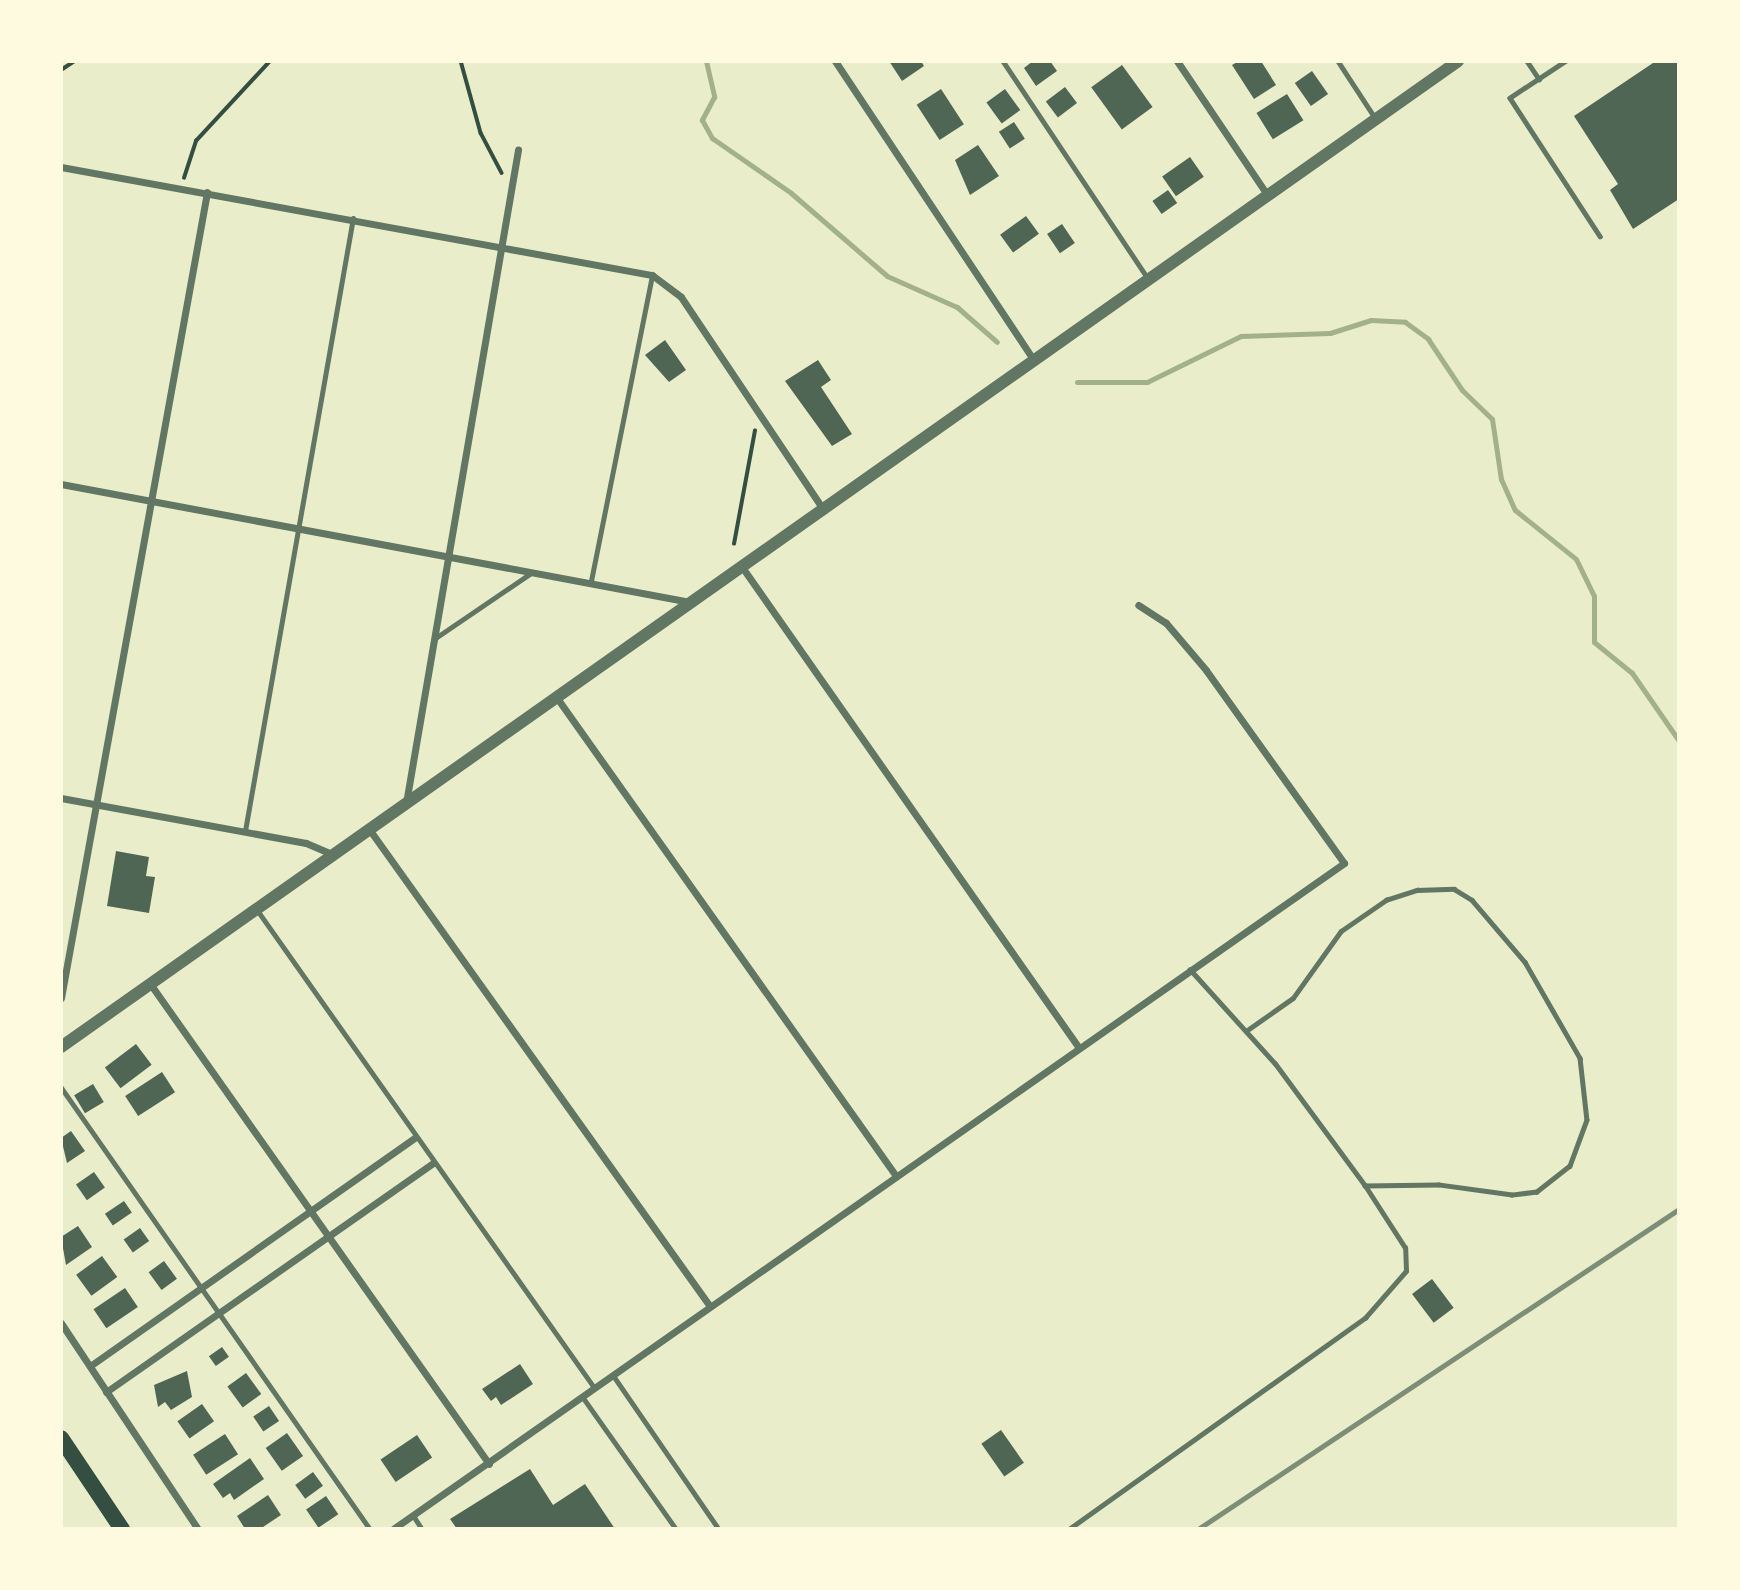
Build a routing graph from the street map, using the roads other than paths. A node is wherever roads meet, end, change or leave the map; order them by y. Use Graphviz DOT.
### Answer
graph roads {
  1 [pos="835,61"];
  2 [pos="1003,61"];
  3 [pos="1177,61"];
  4 [pos="1338,61"];
  5 [pos="1458,61"];
  6 [pos="1527,61"];
  7 [pos="1566,61"];
  8 [pos="1539,79"];
  9 [pos="1376,119"];
  10 [pos="518,150"];
  11 [pos="61,167"];
  12 [pos="207,192"];
  13 [pos="1268,195"];
  14 [pos="353,219"];
  15 [pos="1600,236"];
  16 [pos="501,245"];
  17 [pos="652,275"];
  18 [pos="1149,281"];
  19 [pos="1034,361"];
  20 [pos="61,484"];
  21 [pos="149,499"];
  22 [pos="824,511"];
  23 [pos="298,528"];
  24 [pos="447,556"];
  25 [pos="742,567"];
  26 [pos="535,571"];
  27 [pos="591,581"];
  28 [pos="691,603"];
  29 [pos="1138,605"];
  30 [pos="432,640"];
  31 [pos="557,698"];
  32 [pos="61,798"];
  33 [pos="406,803"];
  34 [pos="96,804"];
  35 [pos="369,829"];
  36 [pos="245,831"];
  37 [pos="332,854"];
  38 [pos="257,909"];
  39 [pos="1189,969"];
  40 [pos="150,985"];
  41 [pos="61,998"];
  42 [pos="1246,1031"];
  43 [pos="1077,1045"];
  44 [pos="61,1047"];
  45 [pos="61,1087"];
  46 [pos="416,1137"];
  47 [pos="433,1163"];
  48 [pos="894,1173"];
  49 [pos="1365,1186"];
  50 [pos="312,1212"];
  51 [pos="328,1236"];
  52 [pos="199,1290"];
  53 [pos="709,1305"];
  54 [pos="216,1314"];
  55 [pos="61,1323"];
  56 [pos="90,1366"];
  57 [pos="613,1374"];
  58 [pos="594,1387"];
  59 [pos="106,1392"];
  60 [pos="582,1396"];
  61 [pos="61,1438"];
  62 [pos="489,1464"];
  63 [pos="413,1515"];
  64 [pos="122,1529"];
  65 [pos="198,1529"];
  66 [pos="370,1529"];
  67 [pos="393,1529"];
  68 [pos="422,1529"];
  69 [pos="676,1529"];
  70 [pos="719,1529"];
  71 [pos="1069,1529"];
  1 -- 19 [label="street"];
  2 -- 18 [label="lane"];
  3 -- 13 [label="street"];
  4 -- 9 [label="lane"];
  5 -- 9 [label="street"];
  6 -- 8 [label="lane"];
  7 -- 8 [label="lane"];
  8 -- 15 [label="lane"];
  9 -- 13 [label="street"];
  10 -- 16 [label="street"];
  11 -- 12 [label="street"];
  12 -- 14 [label="street"];
  12 -- 21 [label="street"];
  13 -- 18 [label="street"];
  14 -- 16 [label="street"];
  14 -- 23 [label="lane"];
  16 -- 17 [label="street"];
  16 -- 24 [label="street"];
  17 -- 22 [label="street"];
  17 -- 27 [label="lane"];
  18 -- 19 [label="street"];
  19 -- 22 [label="street"];
  20 -- 21 [label="street"];
  21 -- 23 [label="street"];
  21 -- 34 [label="street"];
  22 -- 25 [label="street"];
  23 -- 24 [label="street"];
  23 -- 36 [label="lane"];
  24 -- 26 [label="street"];
  24 -- 30 [label="street"];
  25 -- 28 [label="street"];
  25 -- 43 [label="street"];
  26 -- 27 [label="street"];
  26 -- 30 [label="lane"];
  27 -- 28 [label="street"];
  28 -- 31 [label="street"];
  29 -- 39 [label="street"];
  30 -- 33 [label="street"];
  31 -- 33 [label="street"];
  31 -- 48 [label="street"];
  32 -- 34 [label="street"];
  33 -- 35 [label="street"];
  34 -- 36 [label="street"];
  34 -- 41 [label="street"];
  35 -- 37 [label="street"];
  35 -- 53 [label="street"];
  36 -- 37 [label="street"];
  37 -- 38 [label="street"];
  38 -- 40 [label="street"];
  38 -- 46 [label="lane"];
  39 -- 42 [label="lane"];
  39 -- 43 [label="street"];
  40 -- 44 [label="street"];
  40 -- 50 [label="street"];
  42 -- 49 [label="lane"];
  42 -- 49 [label="lane"];
  43 -- 48 [label="street"];
  45 -- 52 [label="lane"];
  46 -- 47 [label="lane"];
  46 -- 50 [label="street"];
  47 -- 51 [label="street"];
  47 -- 58 [label="lane"];
  48 -- 53 [label="street"];
  49 -- 71 [label="lane"];
  50 -- 51 [label="street"];
  50 -- 52 [label="street"];
  51 -- 54 [label="street"];
  51 -- 62 [label="street"];
  52 -- 54 [label="lane"];
  52 -- 56 [label="street"];
  53 -- 57 [label="street"];
  54 -- 59 [label="street"];
  54 -- 66 [label="lane"];
  55 -- 56 [label="street"];
  56 -- 59 [label="street"];
  57 -- 58 [label="street"];
  57 -- 70 [label="lane"];
  58 -- 60 [label="street"];
  59 -- 65 [label="street"];
  60 -- 62 [label="street"];
  60 -- 69 [label="lane"];
  61 -- 64 [label="highway"];
  62 -- 63 [label="street"];
  63 -- 67 [label="street"];
  63 -- 68 [label="lane"];
}
